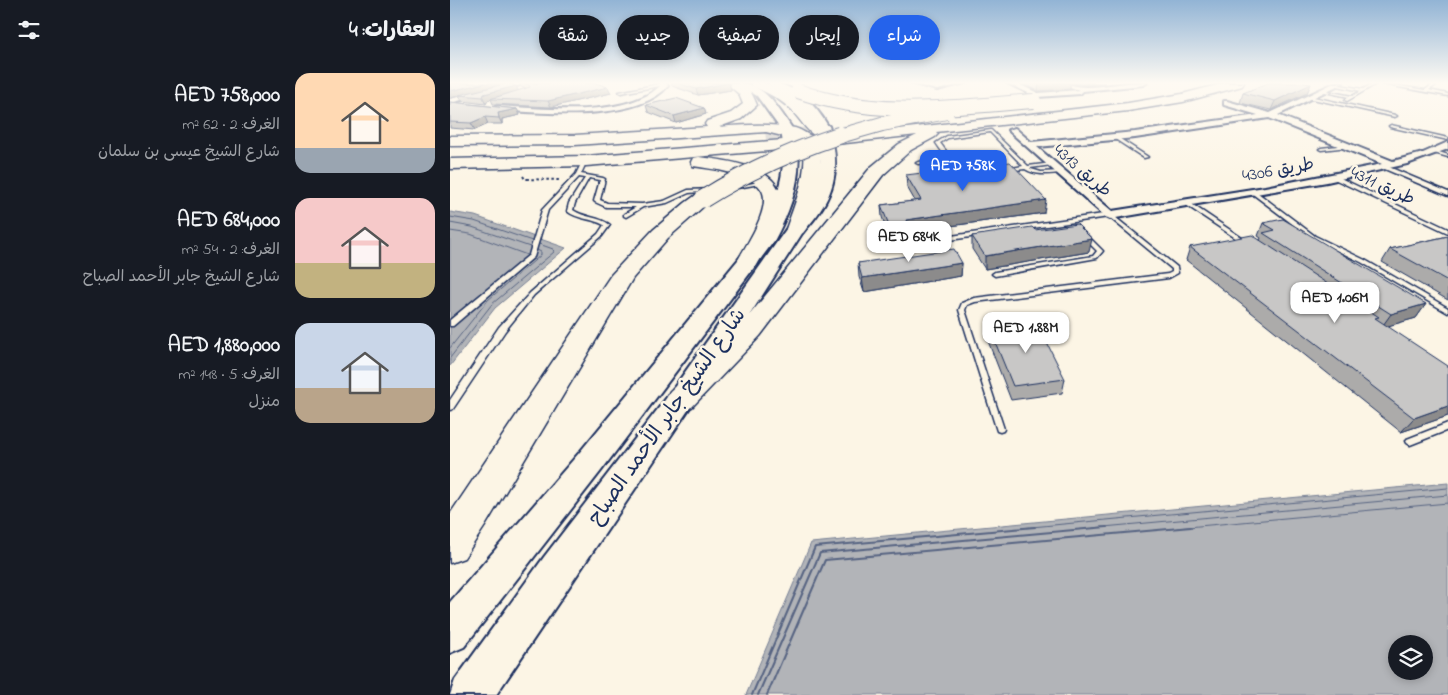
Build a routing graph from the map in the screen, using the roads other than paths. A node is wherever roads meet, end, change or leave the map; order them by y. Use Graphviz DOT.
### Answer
graph roads {
  1 [pos="736,115"];
  2 [pos="788,115"];
  3 [pos="803,115"];
  4 [pos="815,115"];
  5 [pos="926,115"];
  6 [pos="973,115"];
  7 [pos="998,115"];
  8 [pos="1075,115"];
  9 [pos="1272,116"];
  10 [pos="1004,126"];
  11 [pos="1391,126"];
  12 [pos="1113,136"];
  13 [pos="815,137"];
  14 [pos="1448,139"];
  15 [pos="450,141"];
  16 [pos="510,142"];
  17 [pos="1030,145"];
  18 [pos="1346,146"];
  19 [pos="1448,146"];
  20 [pos="450,149"];
  21 [pos="1321,149"];
  22 [pos="1436,152"];
  23 [pos="450,156"];
  24 [pos="1448,156"];
  25 [pos="1146,157"];
  26 [pos="950,160"];
  27 [pos="918,163"];
  28 [pos="450,164"];
  29 [pos="510,164"];
  30 [pos="1052,164"];
  31 [pos="1387,165"];
  32 [pos="1026,168"];
  33 [pos="998,171"];
  34 [pos="583,172"];
  35 [pos="959,172"];
  36 [pos="1061,172"];
  37 [pos="951,173"];
  38 [pos="970,175"];
  39 [pos="1334,177"];
  40 [pos="763,182"];
  41 [pos="1252,191"];
  42 [pos="1448,194"];
  43 [pos="1185,202"];
  44 [pos="642,206"];
  45 [pos="626,214"];
  46 [pos="1110,215"];
  47 [pos="1069,221"];
  48 [pos="796,229"];
  49 [pos="1448,231"];
  50 [pos="902,245"];
  51 [pos="1252,247"];
  52 [pos="749,260"];
  53 [pos="995,274"];
  54 [pos="1448,310"];
  55 [pos="450,324"];
  56 [pos="681,399"];
  57 [pos="450,407"];
  58 [pos="1448,426"];
  59 [pos="1000,429"];
  60 [pos="1410,441"];
  61 [pos="450,545"];
  62 [pos="450,633"];
  63 [pos="470,695"];
  1 -- 16 [label="highway"];
  2 -- 13 [label="main road"];
  3 -- 13 [label="highway"];
  4 -- 13 [label="main road"];
  5 -- 61 [label="highway, bridge"];
  6 -- 7 [label="highway"];
  8 -- 10 [label="highway"];
  9 -- 12 [label="street"];
  9 -- 18 [label="street"];
  10 -- 13 [label="highway"];
  10 -- 17 [label="street, طريق 4313"];
  10 -- 56 [label="highway"];
  11 -- 14 [label="lane"];
  12 -- 17 [label="street"];
  12 -- 25 [label="lane"];
  13 -- 16 [label="highway"];
  13 -- 29 [label="highway"];
  13 -- 48 [label="highway"];
  13 -- 52 [label="main road, شارع الشيخ جابر الأحمد الصباح"];
  15 -- 16 [label="highway"];
  17 -- 30 [label="street, طريق 4313"];
  18 -- 21 [label="lane"];
  18 -- 31 [label="street"];
  19 -- 22 [label="street, طريق 4306"];
  20 -- 23 [label="highway"];
  22 -- 24 [label="lane"];
  22 -- 31 [label="street, طريق 4306"];
  26 -- 27 [label="lane"];
  26 -- 32 [label="lane"];
  26 -- 35 [label="lane"];
  28 -- 29 [label="highway"];
  29 -- 34 [label="highway"];
  30 -- 32 [label="lane"];
  30 -- 36 [label="street, طريق 4313"];
  31 -- 39 [label="street, طريق 4306"];
  31 -- 42 [label="lane"];
  32 -- 33 [label="lane"];
  32 -- 36 [label="lane"];
  34 -- 40 [label="highway"];
  34 -- 44 [label="lane"];
  34 -- 55 [label="lane"];
  34 -- 57 [label="lane"];
  35 -- 37 [label="lane"];
  35 -- 38 [label="lane"];
  36 -- 46 [label="street, طريق 4313"];
  39 -- 41 [label="street, طريق 4306"];
  39 -- 49 [label="lane, طريق 4311"];
  40 -- 44 [label="lane"];
  40 -- 52 [label="highway"];
  41 -- 43 [label="street, طريق 4306"];
  41 -- 54 [label="lane"];
  43 -- 46 [label="street, طريق 4306"];
  43 -- 51 [label="lane"];
  44 -- 45 [label="lane"];
  46 -- 47 [label="lane"];
  46 -- 59 [label="lane"];
  47 -- 50 [label="lane"];
  47 -- 53 [label="lane"];
  48 -- 56 [label="main road, شارع الشيخ جابر الأحمد الصباح"];
  52 -- 62 [label="main road, شارع الشيخ جابر الأحمد الصباح"];
  56 -- 63 [label="main road, شارع الشيخ جابر الأحمد الصباح"];
  58 -- 60 [label="lane"];
}
